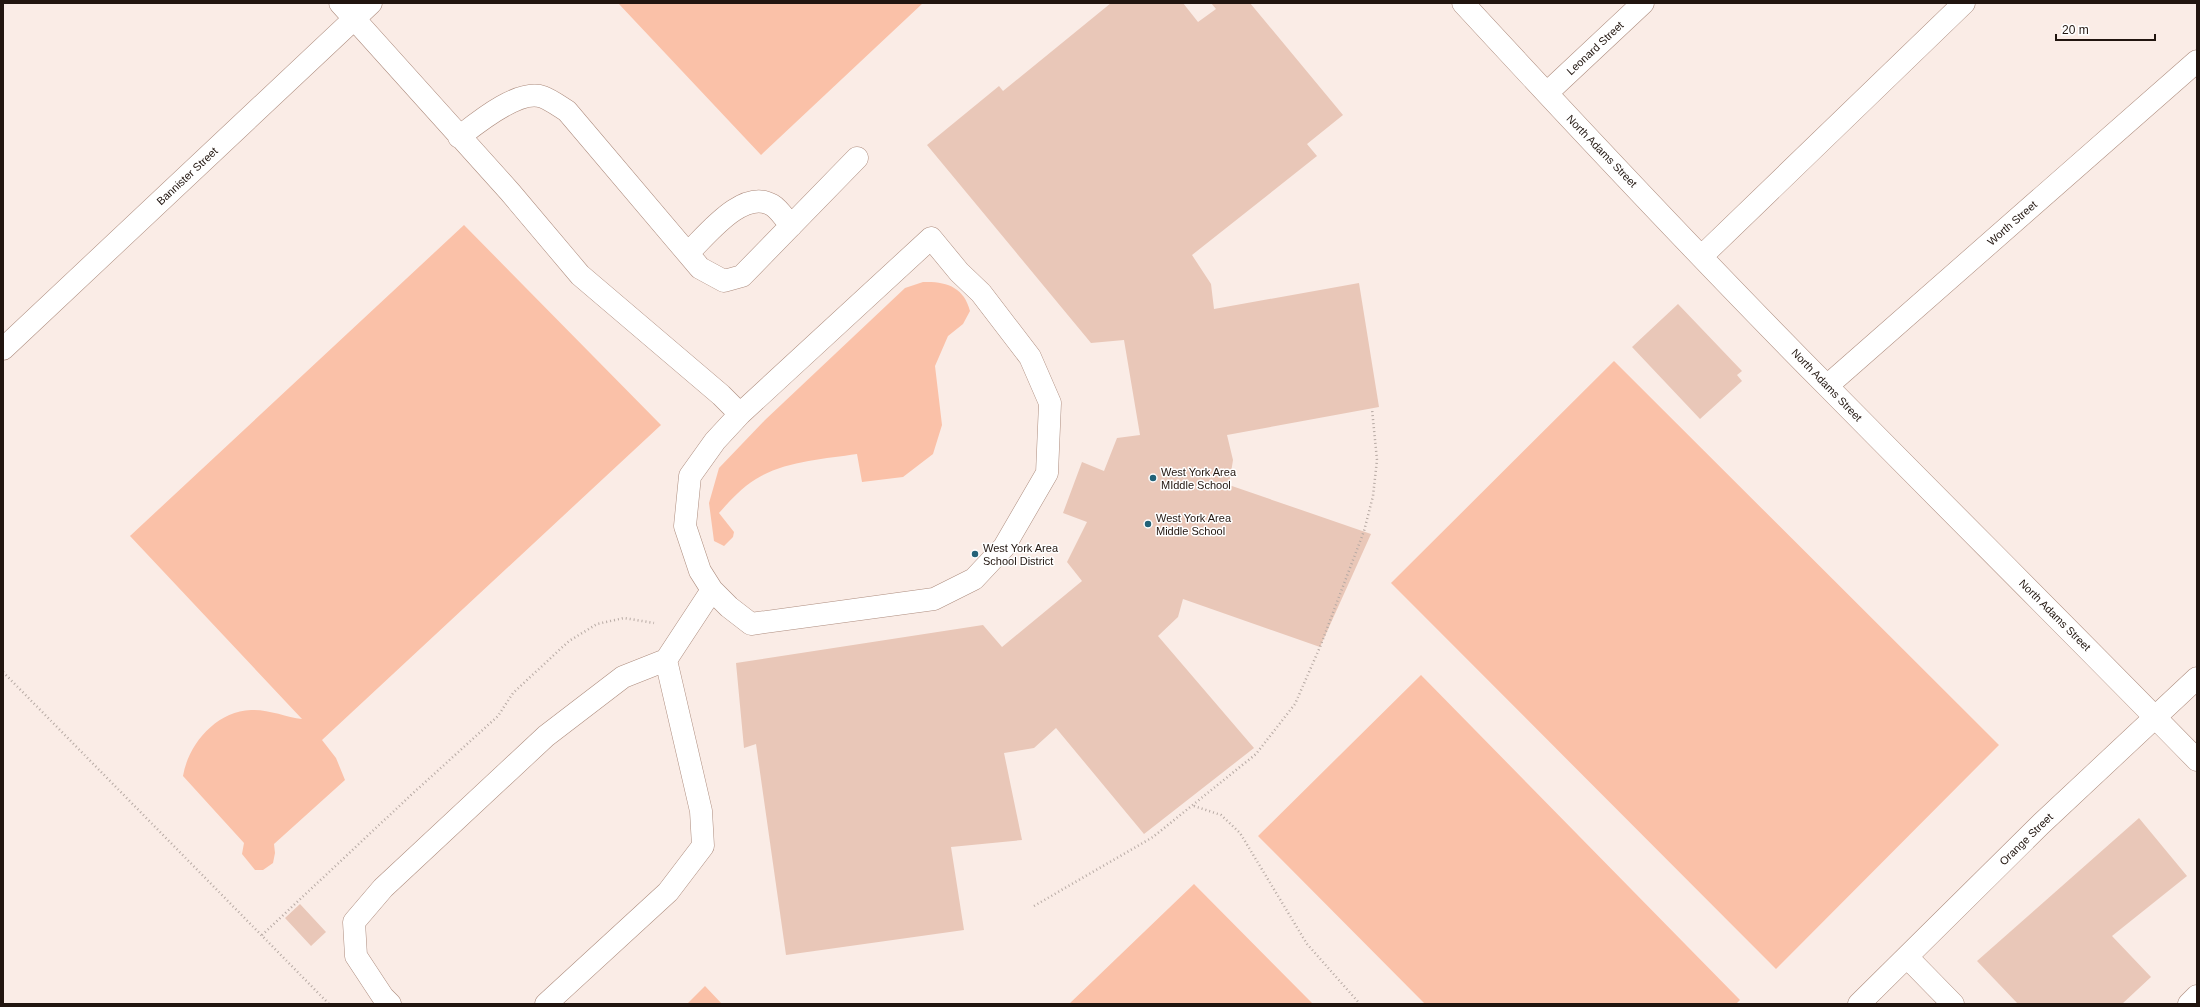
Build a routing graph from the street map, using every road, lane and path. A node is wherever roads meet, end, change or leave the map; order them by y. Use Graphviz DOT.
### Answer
graph roads {
  1 [pos="371,3"];
  2 [pos="1463,3"];
  3 [pos="1643,3"];
  4 [pos="1964,3"];
  5 [pos="347,11"];
  6 [pos="2197,61"];
  7 [pos="1547,93"];
  8 [pos="459,137"];
  9 [pos="857,158"];
  10 [pos="791,226"];
  11 [pos="688,253"];
  12 [pos="1702,256"];
  13 [pos="3,349"];
  14 [pos="1826,386"];
  15 [pos="1372,408"];
  16 [pos="740,414"];
  17 [pos="712,590"];
  18 [pos="654,623"];
  19 [pos="666,660"];
  20 [pos="3,672"];
  21 [pos="2197,678"];
  22 [pos="2156,717"];
  23 [pos="2197,760"];
  24 [pos="1193,805"];
  25 [pos="1034,906"];
  26 [pos="262,935"];
  27 [pos="1907,957"];
  28 [pos="2197,996"];
  29 [pos="329,1004"];
  30 [pos="390,1004"];
  31 [pos="546,1004"];
  32 [pos="1360,1004"];
  33 [pos="1859,1004"];
  34 [pos="1954,1004"];
  35 [pos="2189,1004"];
  1 -- 5 [label="street, Bannister Street"];
  2 -- 7 [label="street, North Adams Street"];
  3 -- 7 [label="street, Leonard Street"];
  4 -- 12 [label="street"];
  5 -- 8 [label="street"];
  5 -- 13 [label="street, Bannister Street"];
  6 -- 14 [label="street, Worth Street"];
  7 -- 12 [label="street, North Adams Street"];
  8 -- 11 [label="street"];
  8 -- 16 [label="street"];
  9 -- 10 [label="street"];
  10 -- 11 [label="street"];
  10 -- 11 [label="street"];
  12 -- 14 [label="street, North Adams Street"];
  14 -- 22 [label="street, North Adams Street"];
  15 -- 24 [label="path"];
  16 -- 17 [label="street"];
  16 -- 17 [label="street"];
  17 -- 19 [label="street"];
  18 -- 26 [label="path"];
  19 -- 30 [label="street"];
  19 -- 31 [label="street"];
  20 -- 26 [label="path"];
  21 -- 22 [label="street, Orange Street"];
  22 -- 23 [label="street, North Adams Street"];
  22 -- 27 [label="street, Orange Street"];
  24 -- 25 [label="path"];
  24 -- 32 [label="path"];
  26 -- 29 [label="path"];
  27 -- 33 [label="street, Orange Street"];
  27 -- 34 [label="street"];
  28 -- 35 [label="street"];
}
